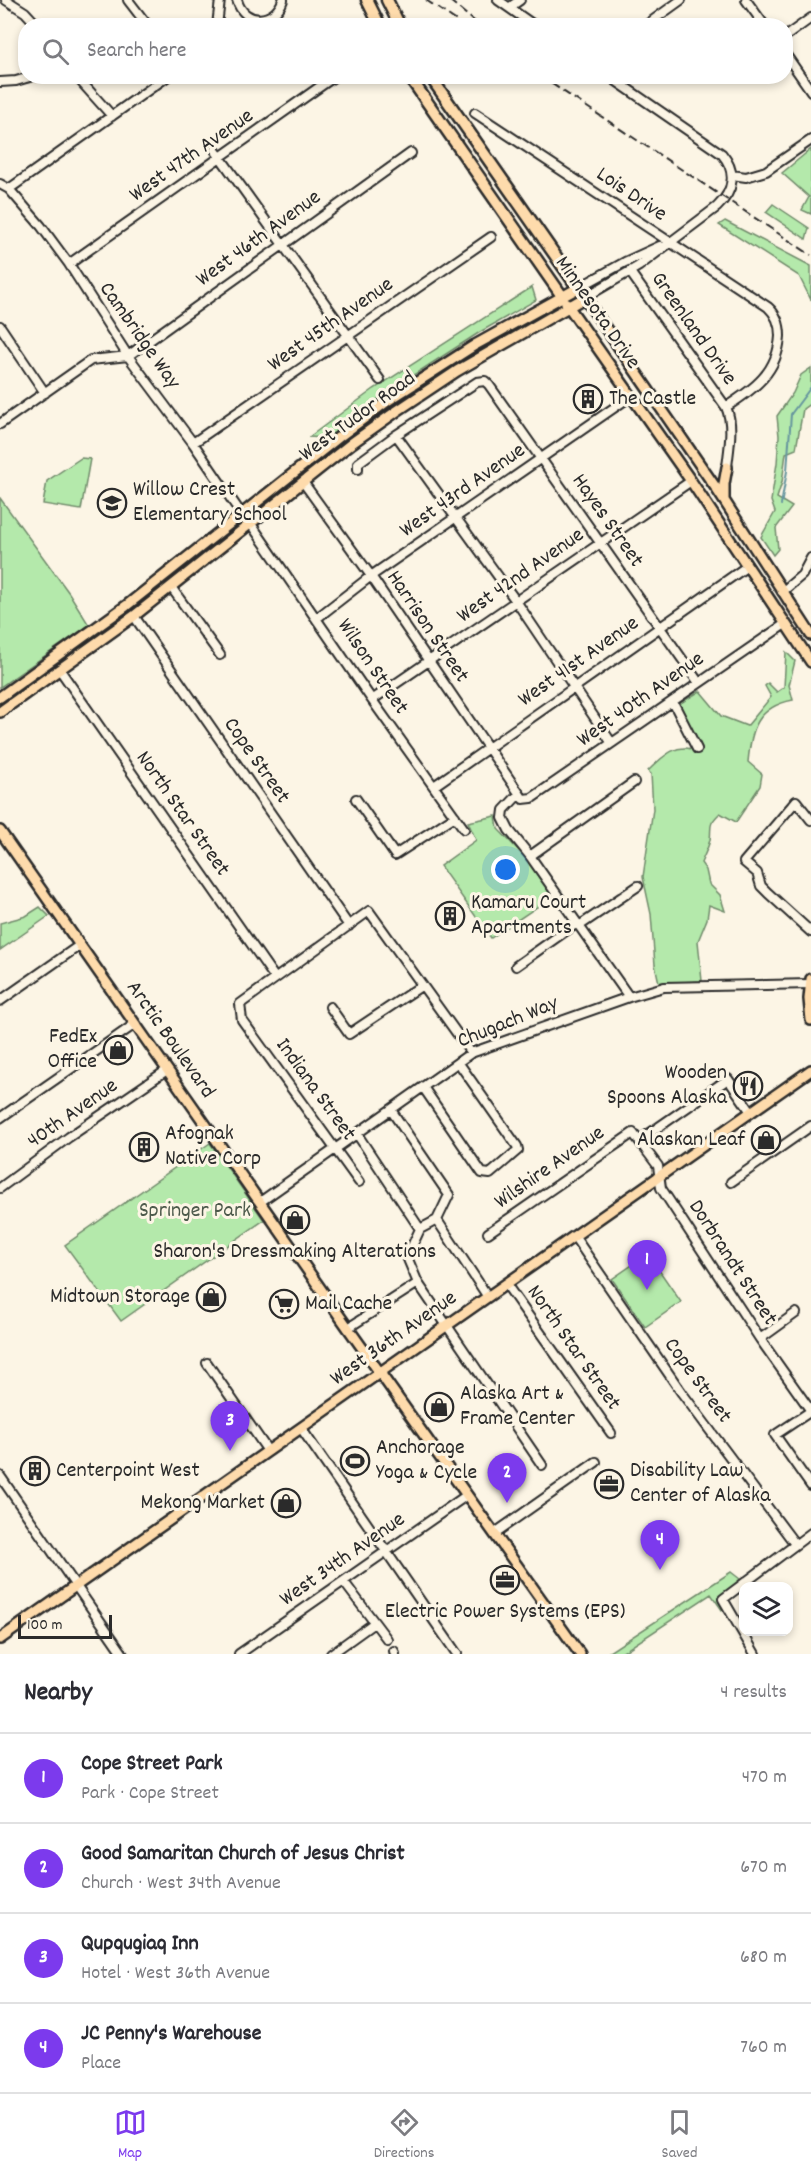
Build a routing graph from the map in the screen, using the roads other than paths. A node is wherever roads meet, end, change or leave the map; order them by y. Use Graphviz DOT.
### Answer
graph roads {
  1 [pos="6,0"];
  2 [pos="128,0"];
  3 [pos="220,0"];
  4 [pos="237,0"];
  5 [pos="284,0"];
  6 [pos="367,0"];
  7 [pos="387,0"];
  8 [pos="498,0"];
  9 [pos="520,0"];
  10 [pos="681,0"];
  11 [pos="746,0"];
  12 [pos="510,8"];
  13 [pos="31,18"];
  14 [pos="142,18"];
  15 [pos="218,18"];
  16 [pos="258,18"];
  17 [pos="265,18"];
  18 [pos="376,18"];
  19 [pos="396,18"];
  20 [pos="524,18"];
  21 [pos="656,18"];
  22 [pos="759,18"];
  23 [pos="811,18"];
  24 [pos="793,31"];
  25 [pos="793,65"];
  26 [pos="18,80"];
  27 [pos="0,82"];
  28 [pos="83,84"];
  29 [pos="157,84"];
  30 [pos="324,84"];
  31 [pos="415,84"];
  32 [pos="436,84"];
  33 [pos="621,84"];
  34 [pos="811,91"];
  35 [pos="475,113"];
  36 [pos="112,116"];
  37 [pos="811,140"];
  38 [pos="215,150"];
  39 [pos="411,153"];
  40 [pos="221,158"];
  41 [pos="732,175"];
  42 [pos="0,184"];
  43 [pos="9,189"];
  44 [pos="491,237"];
  45 [pos="670,243"];
  46 [pos="283,244"];
  47 [pos="69,264"];
  48 [pos="630,272"];
  49 [pos="578,288"];
  50 [pos="562,296"];
  51 [pos="584,298"];
  52 [pos="568,307"];
  53 [pos="0,326"];
  54 [pos="347,335"];
  55 [pos="128,356"];
  56 [pos="380,380"];
  57 [pos="45,393"];
  58 [pos="631,396"];
  59 [pos="726,407"];
  60 [pos="0,424"];
  61 [pos="396,435"];
  62 [pos="193,443"];
  63 [pos="541,459"];
  64 [pos="727,467"];
  65 [pos="358,469"];
  66 [pos="703,469"];
  67 [pos="293,474"];
  68 [pos="303,482"];
  69 [pos="691,482"];
  70 [pos="725,502"];
  71 [pos="242,515"];
  72 [pos="456,518"];
  73 [pos="251,524"];
  74 [pos="601,543"];
  75 [pos="811,558"];
  76 [pos="199,564"];
  77 [pos="746,567"];
  78 [pos="371,576"];
  79 [pos="171,587"];
  80 [pos="782,592"];
  81 [pos="516,602"];
  82 [pos="134,616"];
  83 [pos="317,618"];
  84 [pos="784,624"];
  85 [pos="660,627"];
  86 [pos="811,635"];
  87 [pos="220,655"];
  88 [pos="428,662"];
  89 [pos="811,662"];
  90 [pos="60,670"];
  91 [pos="699,683"];
  92 [pos="574,687"];
  93 [pos="0,697"];
  94 [pos="372,700"];
  95 [pos="673,702"];
  96 [pos="0,712"];
  97 [pos="611,742"];
  98 [pos="697,748"];
  99 [pos="489,749"];
  100 [pos="634,782"];
  101 [pos="434,786"];
  102 [pos="519,794"];
  103 [pos="356,799"];
  104 [pos="454,816"];
  105 [pos="811,820"];
  106 [pos="464,829"];
  107 [pos="0,831"];
  108 [pos="530,856"];
  109 [pos="638,886"];
  110 [pos="578,925"];
  111 [pos="349,926"];
  112 [pos="811,932"];
  113 [pos="80,945"];
  114 [pos="516,966"];
  115 [pos="275,978"];
  116 [pos="810,981"];
  117 [pos="421,986"];
  118 [pos="629,997"];
  119 [pos="0,1001"];
  120 [pos="330,1007"];
  121 [pos="811,1020"];
  122 [pos="135,1024"];
  123 [pos="471,1053"];
  124 [pos="458,1062"];
  125 [pos="167,1070"];
  126 [pos="811,1070"];
  127 [pos="423,1087"];
  128 [pos="391,1110"];
  129 [pos="751,1112"];
  130 [pos="0,1118"];
  131 [pos="811,1126"];
  132 [pos="633,1133"];
  133 [pos="357,1134"];
  134 [pos="640,1140"];
  135 [pos="336,1149"];
  136 [pos="658,1177"];
  137 [pos="359,1182"];
  138 [pos="731,1182"];
  139 [pos="0,1188"];
  140 [pos="260,1202"];
  141 [pos="437,1220"];
  142 [pos="420,1229"];
  143 [pos="488,1233"];
  144 [pos="574,1236"];
  145 [pos="418,1282"];
  146 [pos="506,1284"];
  147 [pos="488,1296"];
  148 [pos="796,1313"];
  149 [pos="448,1325"];
  150 [pos="348,1328"];
  151 [pos="760,1339"];
  152 [pos="207,1363"];
  153 [pos="381,1372"];
  154 [pos="811,1411"];
  155 [pos="301,1428"];
  156 [pos="611,1433"];
  157 [pos="268,1451"];
  158 [pos="596,1462"];
  159 [pos="542,1465"];
  160 [pos="0,1476"];
  161 [pos="811,1486"];
  162 [pos="467,1495"];
  163 [pos="495,1533"];
  164 [pos="811,1533"];
  165 [pos="795,1544"];
  166 [pos="386,1551"];
  167 [pos="344,1582"];
  168 [pos="76,1585"];
  169 [pos="374,1623"];
  170 [pos="0,1639"];
  171 [pos="387,1639"];
  172 [pos="252,1645"];
  173 [pos="123,1654"];
  174 [pos="240,1654"];
  175 [pos="258,1654"];
  176 [pos="330,1654"];
  177 [pos="457,1654"];
  178 [pos="580,1654"];
  179 [pos="756,1654"];
  1 -- 13 [label="street"];
  2 -- 14 [label="street"];
  3 -- 15 [label="street"];
  4 -- 16 [label="street"];
  5 -- 17 [label="street"];
  6 -- 18 [label="highway"];
  7 -- 19 [label="highway"];
  8 -- 12 [label="street"];
  9 -- 12 [label="street"];
  10 -- 21 [label="street"];
  11 -- 22 [label="street"];
  12 -- 20 [label="street"];
  23 -- 24 [label="street"];
  25 -- 34 [label="street"];
  26 -- 27 [label="street"];
  28 -- 36 [label="street"];
  29 -- 36 [label="street"];
  30 -- 40 [label="street, West 47th Avenue"];
  31 -- 50 [label="highway, Minnesota Drive"];
  32 -- 49 [label="highway, Minnesota Drive"];
  33 -- 41 [label="street"];
  35 -- 45 [label="street, Lois Drive"];
  36 -- 43 [label="street"];
  37 -- 41 [label="street"];
  38 -- 40 [label="street"];
  39 -- 46 [label="street, West 46th Avenue"];
  40 -- 46 [label="street"];
  40 -- 47 [label="street, West 47th Avenue"];
  41 -- 45 [label="street, West Tudor Road"];
  42 -- 43 [label="street, Cambridge Way"];
  43 -- 47 [label="street, Cambridge Way"];
  44 -- 54 [label="street, West 45th Avenue"];
  45 -- 48 [label="street, West Tudor Road"];
  45 -- 49 [label="street, West Tudor Road"];
  45 -- 59 [label="street, Lois Drive"];
  46 -- 54 [label="street"];
  46 -- 55 [label="street, West 46th Avenue"];
  47 -- 55 [label="street, Cambridge Way"];
  48 -- 51 [label="street, West Tudor Road"];
  48 -- 59 [label="street, Greenland Drive"];
  49 -- 50 [label="main road, West Tudor Road"];
  49 -- 51 [label="main road, Minnesota Drive"];
  50 -- 52 [label="main road, Minnesota Drive"];
  50 -- 67 [label="main road, West Tudor Road"];
  51 -- 52 [label="main road, West Tudor Road"];
  51 -- 66 [label="main road, Minnesota Drive"];
  52 -- 58 [label="main road, Minnesota Drive"];
  52 -- 68 [label="main road, West Tudor Road"];
  53 -- 57 [label="street"];
  54 -- 56 [label="street"];
  54 -- 62 [label="street, West 45th Avenue"];
  55 -- 57 [label="street"];
  55 -- 62 [label="street, Cambridge Way"];
  57 -- 60 [label="street"];
  58 -- 63 [label="street, West 43rd Avenue"];
  58 -- 69 [label="main road, Minnesota Drive"];
  59 -- 64 [label="street"];
  61 -- 63 [label="street, Hayes Street"];
  61 -- 65 [label="street"];
  61 -- 72 [label="street"];
  62 -- 71 [label="street, Cambridge Way"];
  63 -- 72 [label="street, West 43rd Avenue"];
  63 -- 74 [label="street, Hayes Street"];
  64 -- 66 [label="main road"];
  64 -- 70 [label="main road"];
  66 -- 70 [label="main road, Minnesota Drive"];
  67 -- 71 [label="main road, West Tudor Road"];
  67 -- 73 [label="main road"];
  68 -- 73 [label="main road, West Tudor Road"];
  68 -- 78 [label="street, Harrison Street"];
  69 -- 74 [label="street, West 42nd Avenue"];
  69 -- 77 [label="main road, Minnesota Drive"];
  70 -- 80 [label="main road, Minnesota Drive"];
  71 -- 76 [label="main road"];
  71 -- 93 [label="main road, West Tudor Road"];
  72 -- 78 [label="street, West 43rd Avenue"];
  72 -- 81 [label="street"];
  73 -- 76 [label="main road, West Tudor Road"];
  73 -- 83 [label="street, Wilson Street"];
  74 -- 81 [label="street, West 42nd Avenue"];
  74 -- 85 [label="street, Hayes Street"];
  75 -- 80 [label="street"];
  76 -- 79 [label="main road, West Tudor Road"];
  77 -- 84 [label="main road, Minnesota Drive"];
  77 -- 85 [label="street, West 41st Avenue"];
  78 -- 83 [label="street, West 43rd Avenue"];
  78 -- 88 [label="street, Harrison Street"];
  79 -- 82 [label="main road, West Tudor Road"];
  79 -- 87 [label="street"];
  80 -- 86 [label="main road, Minnesota Drive"];
  81 -- 88 [label="street, West 42nd Avenue"];
  81 -- 92 [label="street"];
  82 -- 90 [label="main road, West Tudor Road"];
  82 -- 111 [label="street, Cope Street"];
  83 -- 94 [label="street, Wilson Street"];
  84 -- 89 [label="main road, Minnesota Drive"];
  84 -- 91 [label="street, West 40th Avenue"];
  85 -- 91 [label="street, Hayes Street"];
  85 -- 92 [label="street, West 41st Avenue"];
  88 -- 94 [label="street, West 42nd Avenue"];
  88 -- 99 [label="street, Harrison Street"];
  90 -- 96 [label="main road, West Tudor Road"];
  90 -- 115 [label="street, North Star Street"];
  91 -- 95 [label="street, West 40th Avenue"];
  92 -- 97 [label="street"];
  92 -- 99 [label="street, West 41st Avenue"];
  94 -- 101 [label="street, Wilson Street"];
  95 -- 97 [label="street, West 40th Avenue"];
  95 -- 98 [label="street"];
  97 -- 102 [label="street, West 40th Avenue"];
  99 -- 101 [label="street, West 41st Avenue"];
  99 -- 102 [label="street, Harrison Street"];
  100 -- 108 [label="street"];
  101 -- 104 [label="street, Wilson Street"];
  102 -- 108 [label="street"];
  103 -- 104 [label="street"];
  104 -- 106 [label="street, Wilson Street"];
  105 -- 112 [label="street"];
  107 -- 113 [label="main road, Arctic Boulevard"];
  108 -- 110 [label="street"];
  109 -- 110 [label="street"];
  110 -- 114 [label="street"];
  110 -- 118 [label="street"];
  111 -- 115 [label="street"];
  111 -- 117 [label="street"];
  113 -- 119 [label="street"];
  113 -- 122 [label="main road, Arctic Boulevard"];
  115 -- 135 [label="street, Indiana Street"];
  116 -- 118 [label="street, Chugach Way"];
  116 -- 121 [label="main road"];
  117 -- 120 [label="street"];
  117 -- 123 [label="street"];
  118 -- 123 [label="street, Chugach Way"];
  122 -- 125 [label="main road, Arctic Boulevard"];
  122 -- 130 [label="street"];
  123 -- 124 [label="street, Chugach Way"];
  124 -- 127 [label="street, Chugach Way"];
  124 -- 127 [label="street"];
  125 -- 139 [label="street, 40th Avenue"];
  125 -- 140 [label="main road, Arctic Boulevard"];
  126 -- 129 [label="main road, West 36th Avenue"];
  127 -- 128 [label="street, Chugach Way"];
  128 -- 133 [label="street, Chugach Way"];
  128 -- 141 [label="street"];
  129 -- 134 [label="street"];
  129 -- 136 [label="main road, West 36th Avenue"];
  131 -- 138 [label="street"];
  132 -- 134 [label="street, Dorbrandt Street"];
  132 -- 143 [label="street, Wilshire Avenue"];
  133 -- 135 [label="street, Chugach Way"];
  133 -- 142 [label="street"];
  134 -- 136 [label="street, Dorbrandt Street"];
  135 -- 137 [label="street, Indiana Street"];
  135 -- 140 [label="street, Chugach Way"];
  136 -- 144 [label="main road, West 36th Avenue"];
  136 -- 151 [label="street, Dorbrandt Street"];
  140 -- 150 [label="main road, Arctic Boulevard"];
  141 -- 142 [label="street"];
  141 -- 147 [label="street"];
  142 -- 145 [label="street"];
  144 -- 146 [label="main road, West 36th Avenue"];
  144 -- 165 [label="street, Cope Street"];
  145 -- 149 [label="street"];
  145 -- 150 [label="street"];
  146 -- 147 [label="main road, West 36th Avenue"];
  146 -- 156 [label="street, North Star Street"];
  147 -- 149 [label="main road, West 36th Avenue"];
  148 -- 151 [label="street"];
  149 -- 153 [label="main road, West 36th Avenue"];
  149 -- 159 [label="street"];
  150 -- 153 [label="main road, Arctic Boulevard"];
  151 -- 154 [label="street, Dorbrandt Street"];
  152 -- 157 [label="street"];
  153 -- 155 [label="main road, West 36th Avenue"];
  153 -- 162 [label="main road, Arctic Boulevard"];
  154 -- 161 [label="street"];
  155 -- 157 [label="main road, West 36th Avenue"];
  155 -- 166 [label="street"];
  157 -- 168 [label="main road, West 36th Avenue"];
  158 -- 163 [label="street"];
  160 -- 168 [label="street"];
  162 -- 163 [label="main road, Arctic Boulevard"];
  162 -- 166 [label="street, West 34th Avenue"];
  163 -- 178 [label="main road, Arctic Boulevard"];
  164 -- 165 [label="street"];
  165 -- 179 [label="street"];
  166 -- 167 [label="street, West 34th Avenue"];
  166 -- 177 [label="street"];
  167 -- 169 [label="street"];
  167 -- 172 [label="street, West 34th Avenue"];
  168 -- 170 [label="main road, West 36th Avenue"];
  168 -- 173 [label="street"];
  169 -- 171 [label="street"];
  169 -- 176 [label="street"];
  172 -- 174 [label="street, West 34th Avenue"];
  172 -- 175 [label="street"];
}
